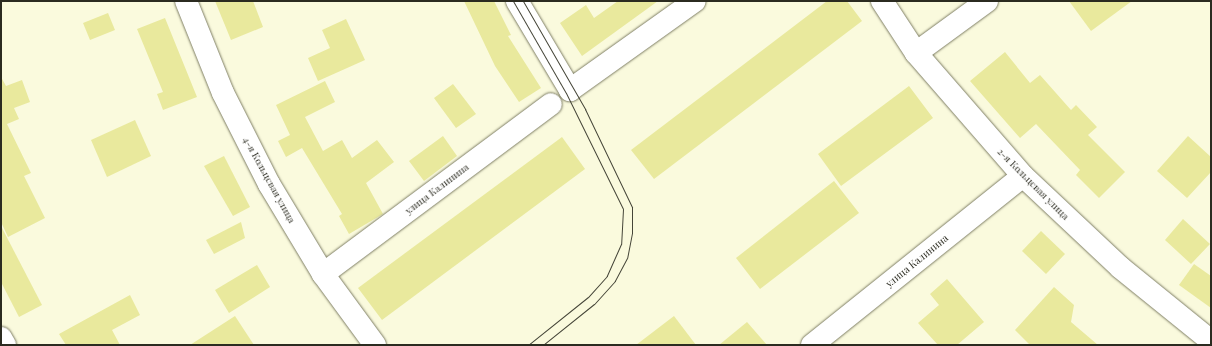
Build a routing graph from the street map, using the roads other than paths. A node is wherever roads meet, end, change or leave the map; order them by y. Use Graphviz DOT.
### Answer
graph roads {
  1 [pos="186,1"];
  2 [pos="518,1"];
  3 [pos="695,1"];
  4 [pos="882,1"];
  5 [pos="987,1"];
  6 [pos="916,53"];
  7 [pos="551,104"];
  8 [pos="1022,176"];
  9 [pos="323,274"];
  10 [pos="1,338"];
  11 [pos="1211,341"];
  12 [pos="5,345"];
  13 [pos="375,345"];
  14 [pos="812,345"];
  1 -- 9 [label="street, 4-я Кольцевая улица"];
  2 -- 3 [label="street"];
  4 -- 6 [label="street, 2-я Кольцевая улица"];
  5 -- 6 [label="street"];
  6 -- 8 [label="street, 2-я Кольцевая улица"];
  7 -- 9 [label="street, улица Калинина"];
  8 -- 11 [label="street, 2-я Кольцевая улица"];
  8 -- 14 [label="street, улица Калинина"];
  9 -- 13 [label="street, 4-я Кольцевая улица"];
  10 -- 12 [label="street"];
}
